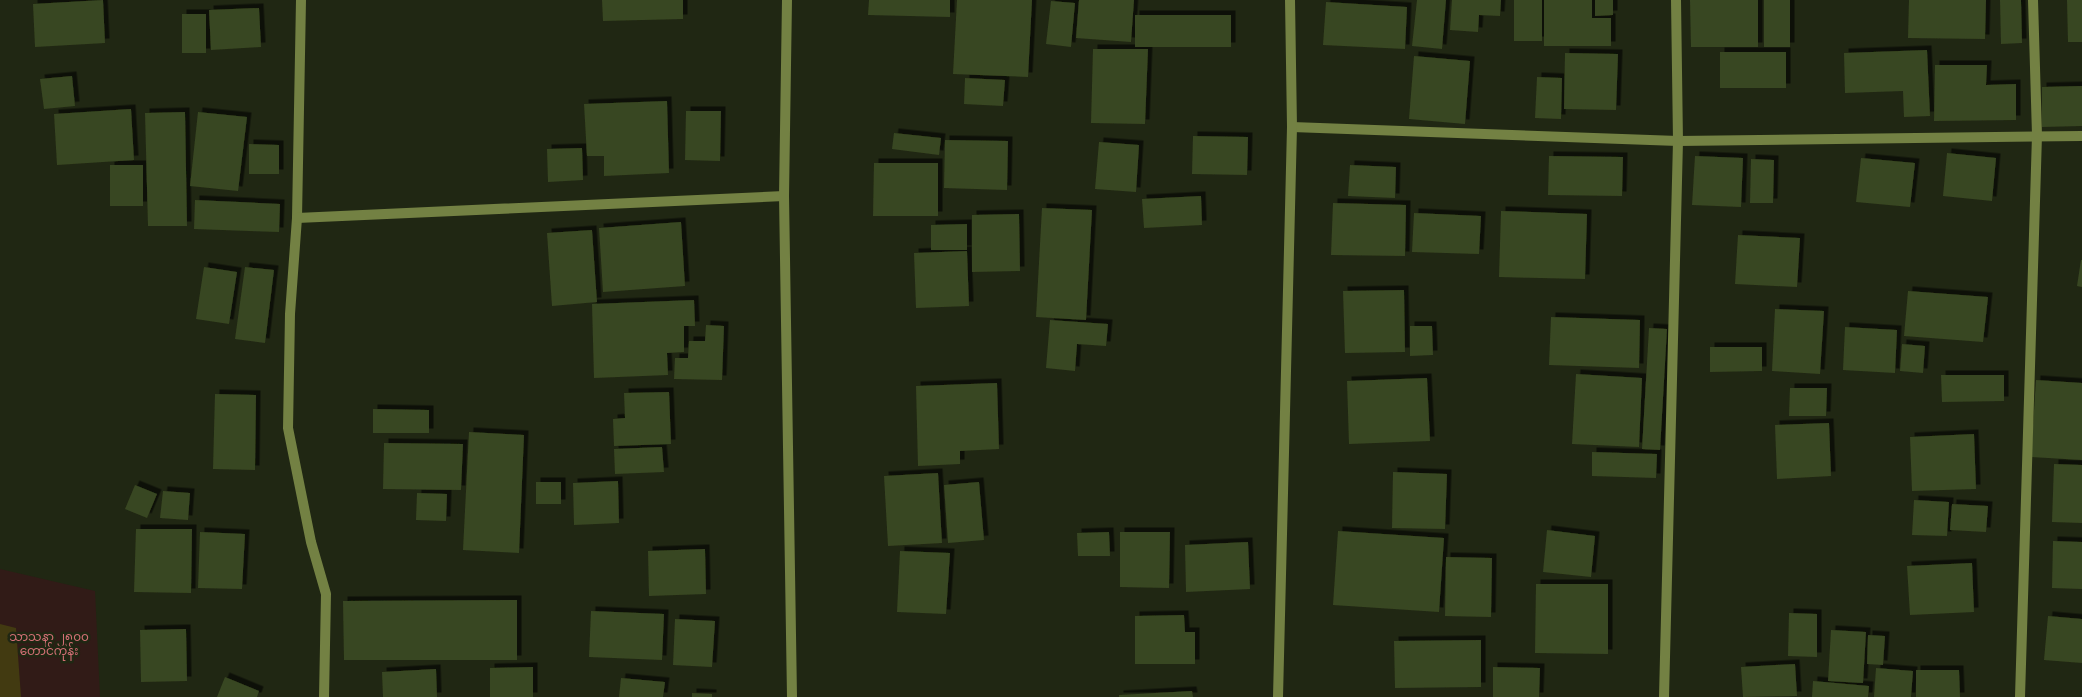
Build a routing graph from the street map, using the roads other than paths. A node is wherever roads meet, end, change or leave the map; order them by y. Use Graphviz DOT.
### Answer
graph roads {
  1 [pos="301,0"];
  2 [pos="787,0"];
  3 [pos="1290,0"];
  4 [pos="1676,0"];
  5 [pos="2033,0"];
  6 [pos="1292,127"];
  7 [pos="2037,135"];
  8 [pos="2082,136"];
  9 [pos="1678,141"];
  10 [pos="784,196"];
  11 [pos="297,218"];
  12 [pos="324,697"];
  13 [pos="792,697"];
  14 [pos="1278,697"];
  15 [pos="1664,697"];
  16 [pos="2020,697"];
  1 -- 11 [label="street"];
  2 -- 10 [label="street"];
  3 -- 6 [label="street"];
  4 -- 9 [label="street"];
  5 -- 7 [label="street"];
  6 -- 9 [label="street"];
  6 -- 14 [label="street"];
  7 -- 8 [label="street"];
  7 -- 9 [label="street"];
  7 -- 16 [label="street"];
  9 -- 15 [label="street"];
  10 -- 11 [label="street"];
  10 -- 13 [label="street"];
  11 -- 12 [label="street"];
}
